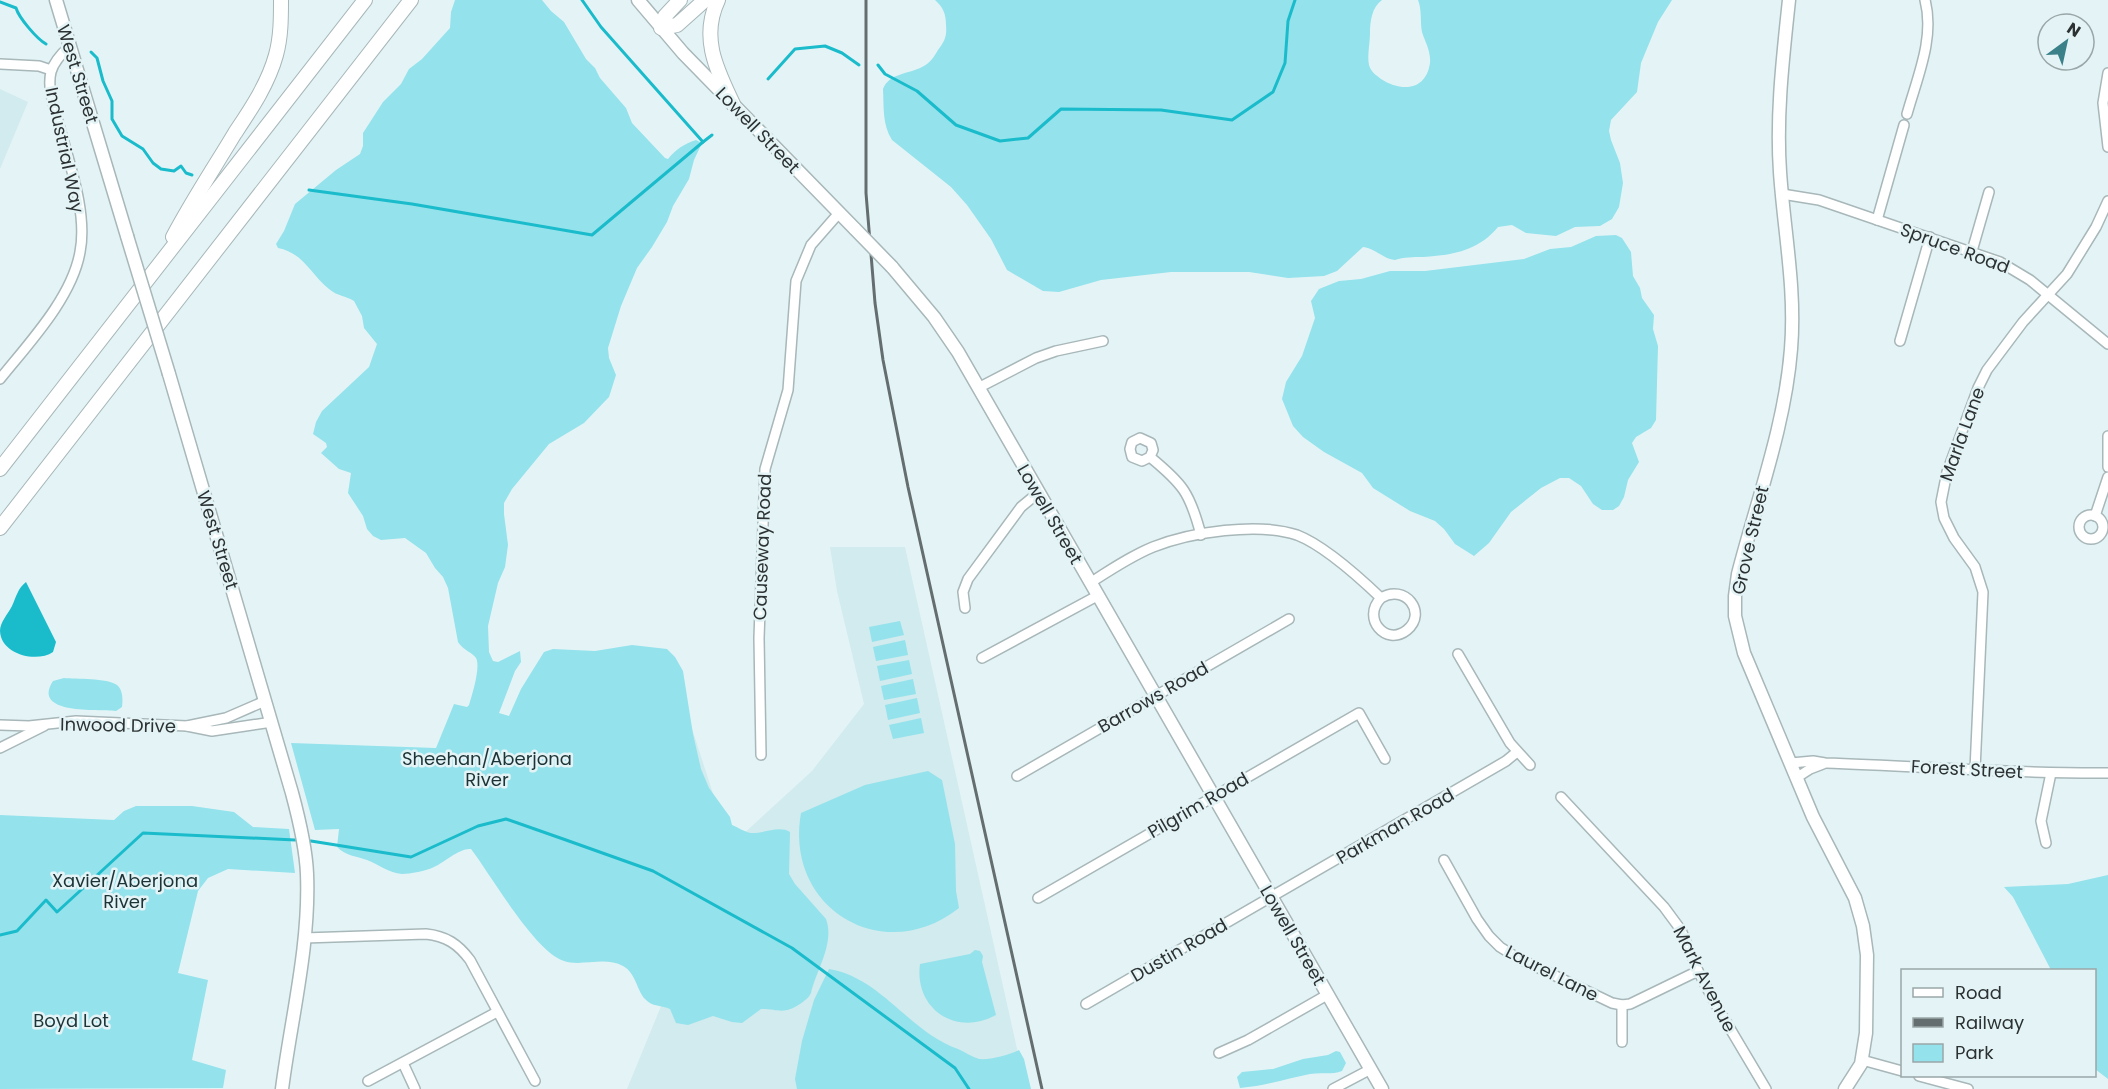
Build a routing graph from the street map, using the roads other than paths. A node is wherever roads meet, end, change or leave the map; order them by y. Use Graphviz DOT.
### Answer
graph roads {
  1 [pos="56,0"];
  2 [pos="281,0"];
  3 [pos="365,0"];
  4 [pos="411,0"];
  5 [pos="638,0"];
  6 [pos="680,0"];
  7 [pos="705,0"];
  8 [pos="718,0"];
  9 [pos="1789,0"];
  10 [pos="1925,0"];
  11 [pos="661,28"];
  12 [pos="70,46"];
  13 [pos="0,64"];
  14 [pos="51,70"];
  15 [pos="2108,73"];
  16 [pos="733,104"];
  17 [pos="1907,114"];
  18 [pos="1904,125"];
  19 [pos="2108,147"];
  20 [pos="1989,192"];
  21 [pos="1782,194"];
  22 [pos="2108,201"];
  23 [pos="839,213"];
  24 [pos="1877,220"];
  25 [pos="1930,237"];
  26 [pos="1972,251"];
  27 [pos="156,269"];
  28 [pos="2048,295"];
  29 [pos="1900,341"];
  30 [pos="1103,342"];
  31 [pos="2108,344"];
  32 [pos="0,379"];
  33 [pos="978,388"];
  34 [pos="2108,436"];
  35 [pos="1150,458"];
  36 [pos="2108,467"];
  37 [pos="0,469"];
  38 [pos="2108,477"];
  39 [pos="1038,493"];
  40 [pos="2094,516"];
  41 [pos="0,528"];
  42 [pos="1201,535"];
  43 [pos="1090,583"];
  44 [pos="1097,596"];
  45 [pos="1381,598"];
  46 [pos="965,608"];
  47 [pos="1289,619"];
  48 [pos="1458,654"];
  49 [pos="982,658"];
  50 [pos="1155,696"];
  51 [pos="265,701"];
  52 [pos="272,722"];
  53 [pos="48,724"];
  54 [pos="0,725"];
  55 [pos="187,726"];
  56 [pos="0,748"];
  57 [pos="1517,752"];
  58 [pos="761,755"];
  59 [pos="1385,759"];
  60 [pos="1791,763"];
  61 [pos="1826,763"];
  62 [pos="1530,765"];
  63 [pos="1975,770"];
  64 [pos="2050,773"];
  65 [pos="2108,773"];
  66 [pos="1017,776"];
  67 [pos="1796,778"];
  68 [pos="1213,796"];
  69 [pos="1560,797"];
  70 [pos="2046,843"];
  71 [pos="1444,860"];
  72 [pos="1271,897"];
  73 [pos="1038,898"];
  74 [pos="304,938"];
  75 [pos="1698,971"];
  76 [pos="1328,994"];
  77 [pos="1086,1004"];
  78 [pos="1622,1005"];
  79 [pos="497,1012"];
  80 [pos="1622,1042"];
  81 [pos="1219,1053"];
  82 [pos="1862,1060"];
  83 [pos="403,1063"];
  84 [pos="1371,1069"];
  85 [pos="1901,1071"];
  86 [pos="1923,1077"];
  87 [pos="368,1081"];
  88 [pos="534,1081"];
  89 [pos="282,1089"];
  90 [pos="415,1089"];
  91 [pos="1333,1089"];
  92 [pos="1382,1089"];
  93 [pos="1766,1089"];
  94 [pos="1845,1089"];
  95 [pos="1968,1089"];
  1 -- 12 [label="main road, West Street"];
  2 -- 27 [label="highway"];
  3 -- 27 [label="highway"];
  4 -- 41 [label="highway"];
  5 -- 11 [label="main road, Lowell Street"];
  6 -- 11 [label="highway"];
  7 -- 11 [label="highway"];
  8 -- 16 [label="highway"];
  9 -- 21 [label="main road, Grove Street"];
  10 -- 17 [label="street"];
  11 -- 16 [label="main road, Lowell Street"];
  12 -- 14 [label="street, Industrial Way"];
  12 -- 51 [label="main road, West Street, bridge"];
  13 -- 14 [label="street"];
  14 -- 32 [label="street, Industrial Way"];
  15 -- 19 [label="street"];
  16 -- 23 [label="main road, Lowell Street"];
  18 -- 24 [label="street"];
  20 -- 26 [label="street"];
  21 -- 24 [label="street, Spruce Road"];
  21 -- 60 [label="main road, Grove Street"];
  22 -- 28 [label="street, Marla Lane"];
  23 -- 33 [label="main road, Lowell Street, bridge"];
  23 -- 58 [label="street, Causeway Road"];
  24 -- 25 [label="street, Spruce Road"];
  25 -- 26 [label="street, Spruce Road"];
  25 -- 29 [label="street"];
  26 -- 28 [label="street, Spruce Road"];
  27 -- 37 [label="highway"];
  28 -- 31 [label="street, Spruce Road"];
  28 -- 63 [label="street, Marla Lane"];
  30 -- 33 [label="street"];
  33 -- 39 [label="main road, Lowell Street"];
  34 -- 36 [label="street"];
  35 -- 42 [label="street"];
  38 -- 40 [label="street"];
  39 -- 43 [label="main road, Lowell Street"];
  39 -- 46 [label="street"];
  42 -- 43 [label="street"];
  42 -- 45 [label="street"];
  43 -- 44 [label="main road, Lowell Street"];
  44 -- 49 [label="street"];
  44 -- 50 [label="main road, Lowell Street"];
  45 -- 45 [label="street"];
  47 -- 50 [label="street, Barrows Road"];
  48 -- 57 [label="street"];
  50 -- 66 [label="street, Barrows Road"];
  50 -- 68 [label="main road, Lowell Street"];
  51 -- 52 [label="main road, West Street"];
  51 -- 55 [label="street, Inwood Drive"];
  52 -- 55 [label="street, Inwood Drive"];
  52 -- 74 [label="main road, West Street"];
  53 -- 54 [label="street, Inwood Drive"];
  53 -- 55 [label="street, Inwood Drive"];
  53 -- 56 [label="street, Inwood Drive"];
  57 -- 62 [label="street"];
  57 -- 72 [label="street, Parkman Road"];
  59 -- 68 [label="street, Pilgrim Road"];
  60 -- 61 [label="street, Forest Street"];
  60 -- 67 [label="main road, Grove Street"];
  61 -- 63 [label="street, Forest Street"];
  61 -- 67 [label="street, Forest Street"];
  63 -- 64 [label="street, Forest Street"];
  64 -- 65 [label="street, Forest Street"];
  64 -- 70 [label="street"];
  67 -- 82 [label="main road, Grove Street"];
  68 -- 72 [label="main road, Lowell Street"];
  68 -- 73 [label="street, Pilgrim Road"];
  69 -- 75 [label="street, Mark Avenue"];
  71 -- 78 [label="street, Laurel Lane"];
  72 -- 76 [label="main road, Lowell Street"];
  72 -- 77 [label="street, Dustin Road"];
  74 -- 79 [label="street"];
  74 -- 89 [label="main road, West Street"];
  75 -- 78 [label="street, Laurel Lane"];
  75 -- 93 [label="street, Mark Avenue"];
  76 -- 81 [label="street"];
  76 -- 84 [label="main road, Lowell Street"];
  78 -- 80 [label="street"];
  79 -- 83 [label="street"];
  79 -- 88 [label="street"];
  82 -- 85 [label="street"];
  82 -- 94 [label="main road, Grove Street"];
  83 -- 87 [label="street"];
  83 -- 90 [label="street"];
  84 -- 91 [label="street"];
  84 -- 92 [label="main road, Lowell Street"];
  86 -- 95 [label="street"];
}
